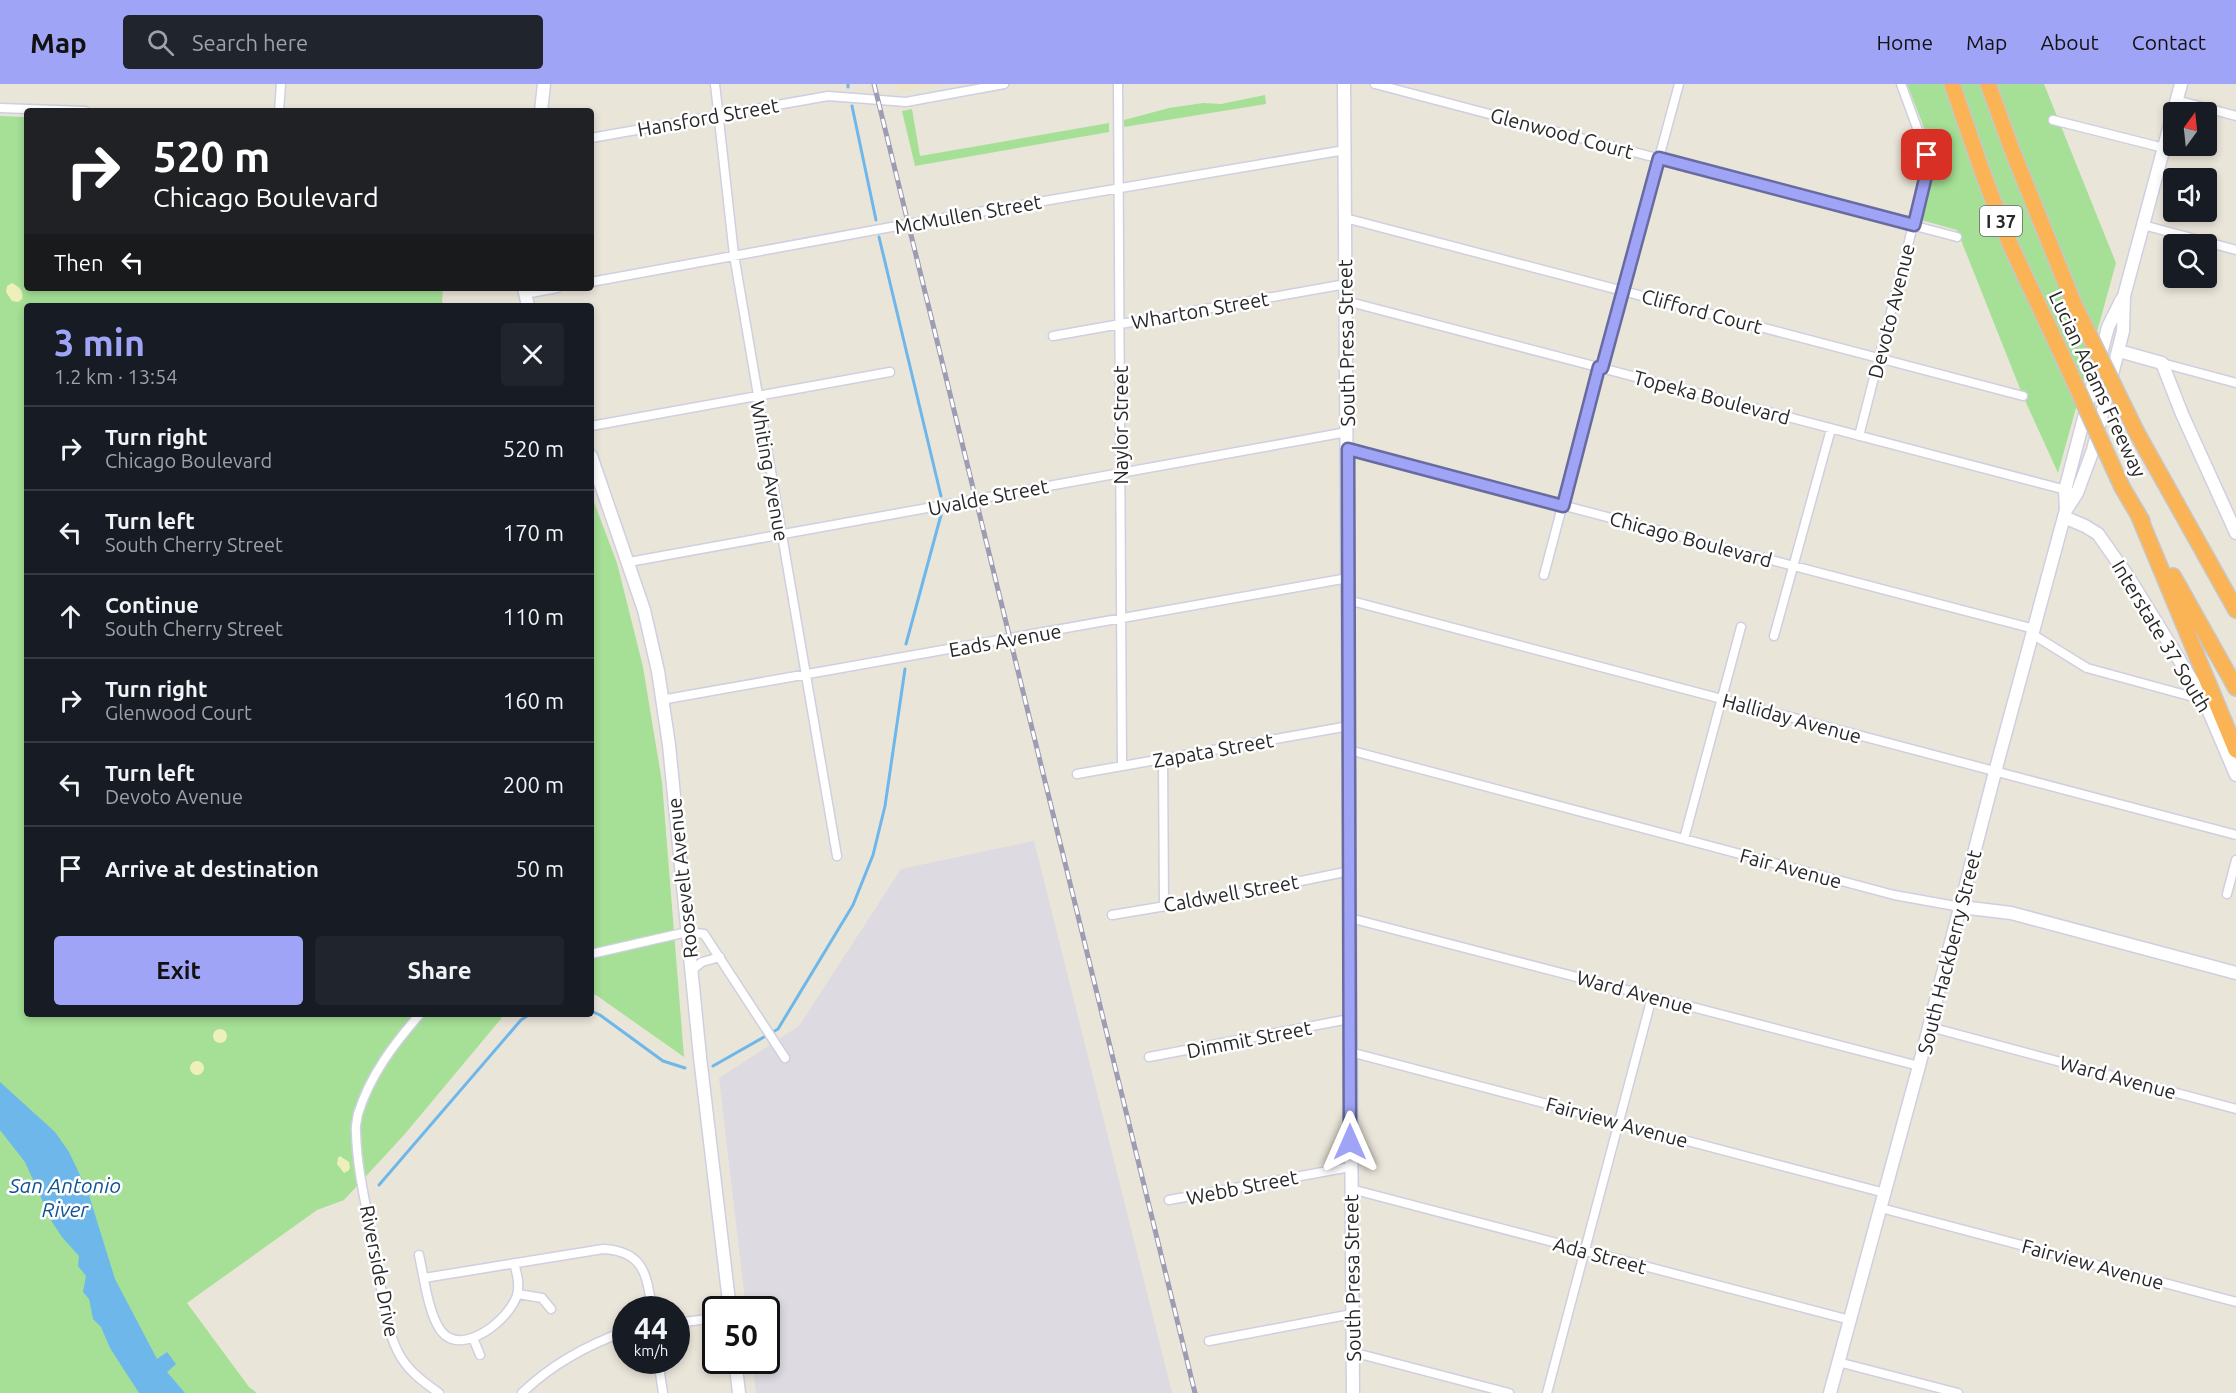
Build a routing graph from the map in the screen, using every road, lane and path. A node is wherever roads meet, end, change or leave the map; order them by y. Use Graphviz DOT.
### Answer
graph roads {
  1 [pos="281,84"];
  2 [pos="544,84"];
  3 [pos="715,84"];
  4 [pos="1004,84"];
  5 [pos="1118,84"];
  6 [pos="1344,84"];
  7 [pos="1375,84"];
  8 [pos="1679,84"];
  9 [pos="1901,84"];
  10 [pos="1952,84"];
  11 [pos="1988,84"];
  12 [pos="2181,84"];
  13 [pos="2176,100"];
  14 [pos="0,108"];
  15 [pos="279,108"];
  16 [pos="541,108"];
  17 [pos="24,109"];
  18 [pos="718,115"];
  19 [pos="2236,116"];
  20 [pos="2053,120"];
  21 [pos="594,137"];
  22 [pos="2163,148"];
  23 [pos="1345,150"];
  24 [pos="2163,152"];
  25 [pos="1659,158"];
  26 [pos="1118,189"];
  27 [pos="1345,218"];
  28 [pos="1914,225"];
  29 [pos="2143,225"];
  30 [pos="1957,237"];
  31 [pos="2236,250"];
  32 [pos="734,255"];
  33 [pos="594,281"];
  34 [pos="1346,284"];
  35 [pos="1623,290"];
  36 [pos="545,291"];
  37 [pos="526,296"];
  38 [pos="2124,296"];
  39 [pos="1346,300"];
  40 [pos="1119,324"];
  41 [pos="1053,336"];
  42 [pos="2119,351"];
  43 [pos="1880,358"];
  44 [pos="2162,363"];
  45 [pos="1601,368"];
  46 [pos="890,372"];
  47 [pos="2236,383"];
  48 [pos="757,396"];
  49 [pos="2023,396"];
  50 [pos="594,425"];
  51 [pos="1832,429"];
  52 [pos="1347,432"];
  53 [pos="1858,436"];
  54 [pos="1348,449"];
  55 [pos="594,464"];
  56 [pos="1120,472"];
  57 [pos="2164,482"];
  58 [pos="2065,490"];
  59 [pos="2078,493"];
  60 [pos="1563,506"];
  61 [pos="2065,514"];
  62 [pos="2138,514"];
  63 [pos="2236,533"];
  64 [pos="781,535"];
  65 [pos="629,562"];
  66 [pos="1794,566"];
  67 [pos="1544,575"];
  68 [pos="1348,578"];
  69 [pos="2236,589"];
  70 [pos="1348,600"];
  71 [pos="2236,610"];
  72 [pos="1121,619"];
  73 [pos="1741,627"];
  74 [pos="2033,631"];
  75 [pos="1774,636"];
  76 [pos="806,675"];
  77 [pos="2236,688"];
  78 [pos="662,700"];
  79 [pos="1722,700"];
  80 [pos="2204,700"];
  81 [pos="1349,726"];
  82 [pos="1349,750"];
  83 [pos="2236,750"];
  84 [pos="1163,759"];
  85 [pos="1122,766"];
  86 [pos="1995,772"];
  87 [pos="1077,774"];
  88 [pos="2236,775"];
  89 [pos="2236,835"];
  90 [pos="1684,839"];
  91 [pos="837,856"];
  92 [pos="2236,860"];
  93 [pos="1350,871"];
  94 [pos="2227,894"];
  95 [pos="1164,905"];
  96 [pos="1961,907"];
  97 [pos="1112,915"];
  98 [pos="1350,918"];
  99 [pos="687,932"];
  100 [pos="594,953"];
  101 [pos="720,957"];
  102 [pos="691,971"];
  103 [pos="2236,974"];
  104 [pos="1653,997"];
  105 [pos="418,1017"];
  106 [pos="1349,1019"];
  107 [pos="1930,1027"];
  108 [pos="1350,1052"];
  109 [pos="1149,1057"];
  110 [pos="784,1058"];
  111 [pos="1920,1066"];
  112 [pos="2236,1109"];
  113 [pos="1618,1123"];
  114 [pos="1350,1167"];
  115 [pos="1350,1190"];
  116 [pos="1885,1193"];
  117 [pos="1169,1200"];
  118 [pos="1881,1208"];
  119 [pos="1585,1250"];
  120 [pos="418,1255"];
  121 [pos="514,1263"];
  122 [pos="424,1278"];
  123 [pos="518,1294"];
  124 [pos="650,1296"];
  125 [pos="728,1296"];
  126 [pos="2236,1302"];
  127 [pos="551,1309"];
  128 [pos="1352,1314"];
  129 [pos="1850,1320"];
  130 [pos="473,1338"];
  131 [pos="612,1338"];
  132 [pos="1209,1341"];
  133 [pos="1352,1352"];
  134 [pos="480,1355"];
  135 [pos="1838,1362"];
  136 [pos="660,1374"];
  137 [pos="737,1374"];
  138 [pos="439,1393"];
  139 [pos="522,1393"];
  140 [pos="663,1393"];
  141 [pos="739,1393"];
  142 [pos="1353,1393"];
  143 [pos="1509,1393"];
  144 [pos="1547,1393"];
  145 [pos="1830,1393"];
  146 [pos="1958,1393"];
  1 -- 15 [label="street"];
  2 -- 16 [label="main road"];
  3 -- 18 [label="street, Whiting Avenue"];
  4 -- 18 [label="street, Hansford Street"];
  5 -- 26 [label="street, Naylor Street"];
  6 -- 23 [label="main road, South Presa Street"];
  7 -- 25 [label="street, Glenwood Court"];
  8 -- 25 [label="street"];
  9 -- 28 [label="street, Devoto Avenue"];
  10 -- 62 [label="highway, Lucian Adams Freeway / I 37, bridge"];
  11 -- 57 [label="highway, Lucian Adams Freeway / I 37, bridge"];
  12 -- 13 [label="main road, South Hackberry Street"];
  13 -- 19 [label="street"];
  14 -- 17 [label="street"];
  18 -- 21 [label="street, Hansford Street"];
  18 -- 32 [label="street, Whiting Avenue"];
  20 -- 22 [label="street"];
  23 -- 26 [label="street, McMullen Street"];
  23 -- 27 [label="main road, South Presa Street"];
  24 -- 29 [label="main road, South Hackberry Street"];
  25 -- 28 [label="street, Glenwood Court"];
  25 -- 35 [label="street"];
  26 -- 32 [label="street, McMullen Street"];
  26 -- 40 [label="street, Naylor Street"];
  27 -- 34 [label="main road, South Presa Street"];
  27 -- 35 [label="street, Clifford Court"];
  28 -- 30 [label="street, Glenwood Court"];
  28 -- 43 [label="street, Devoto Avenue"];
  29 -- 31 [label="street"];
  29 -- 38 [label="main road, South Hackberry Street"];
  32 -- 33 [label="street, McMullen Street"];
  32 -- 48 [label="street, Whiting Avenue"];
  34 -- 39 [label="main road, South Presa Street"];
  34 -- 40 [label="street, Wharton Street"];
  35 -- 43 [label="street, Clifford Court"];
  35 -- 45 [label="street"];
  36 -- 37 [label="street"];
  38 -- 42 [label="main road, South Hackberry Street"];
  38 -- 58 [label="main road, South Hackberry Street"];
  39 -- 45 [label="street, Topeka Boulevard"];
  39 -- 52 [label="main road, South Presa Street"];
  40 -- 41 [label="street, Wharton Street"];
  40 -- 56 [label="street, Naylor Street"];
  42 -- 44 [label="main road"];
  42 -- 59 [label="main road, South Hackberry Street"];
  43 -- 49 [label="street, Clifford Court"];
  43 -- 53 [label="street, Devoto Avenue"];
  44 -- 47 [label="street"];
  44 -- 63 [label="main road"];
  45 -- 51 [label="street, Topeka Boulevard"];
  45 -- 60 [label="street"];
  46 -- 48 [label="street"];
  48 -- 50 [label="street"];
  48 -- 64 [label="street, Whiting Avenue"];
  51 -- 53 [label="street, Topeka Boulevard"];
  51 -- 66 [label="street"];
  52 -- 54 [label="main road, South Presa Street"];
  52 -- 56 [label="street, Uvalde Street"];
  53 -- 58 [label="street, Topeka Boulevard"];
  54 -- 60 [label="street, Chicago Boulevard"];
  54 -- 68 [label="main road, South Presa Street"];
  55 -- 65 [label="main road, Roosevelt Avenue"];
  56 -- 64 [label="street, Uvalde Street"];
  56 -- 72 [label="street, Naylor Street"];
  57 -- 69 [label="highway"];
  57 -- 71 [label="highway, Lucian Adams Freeway / I 37"];
  58 -- 59 [label="street, Topeka Boulevard"];
  58 -- 61 [label="main road, South Hackberry Street"];
  59 -- 61 [label="main road, South Hackberry Street"];
  60 -- 66 [label="street, Chicago Boulevard"];
  60 -- 67 [label="street"];
  61 -- 74 [label="main road, South Hackberry Street"];
  61 -- 80 [label="main road, Interstate 37 South"];
  62 -- 77 [label="highway, Lucian Adams Freeway / I 37"];
  62 -- 83 [label="highway"];
  64 -- 65 [label="street, Uvalde Street"];
  64 -- 76 [label="street, Whiting Avenue"];
  65 -- 78 [label="main road, Roosevelt Avenue"];
  66 -- 74 [label="street, Chicago Boulevard"];
  66 -- 75 [label="street"];
  68 -- 70 [label="main road, South Presa Street"];
  68 -- 72 [label="street, Eads Avenue"];
  70 -- 79 [label="street, Halliday Avenue"];
  70 -- 81 [label="main road, South Presa Street"];
  72 -- 76 [label="street, Eads Avenue"];
  72 -- 85 [label="street, Naylor Street"];
  73 -- 79 [label="street"];
  74 -- 80 [label="street, Chicago Boulevard"];
  74 -- 86 [label="main road, South Hackberry Street"];
  76 -- 78 [label="street, Eads Avenue"];
  76 -- 91 [label="street, Whiting Avenue"];
  78 -- 99 [label="main road, Roosevelt Avenue"];
  79 -- 86 [label="street, Halliday Avenue"];
  79 -- 90 [label="street"];
  80 -- 88 [label="main road, Interstate 37 South"];
  81 -- 82 [label="main road, South Presa Street"];
  81 -- 84 [label="street, Zapata Street"];
  82 -- 90 [label="street, Fair Avenue"];
  82 -- 93 [label="main road, South Presa Street"];
  84 -- 85 [label="street, Zapata Street"];
  84 -- 95 [label="street"];
  85 -- 87 [label="street, Zapata Street"];
  86 -- 89 [label="street, Halliday Avenue"];
  86 -- 96 [label="main road, South Hackberry Street"];
  90 -- 96 [label="street, Fair Avenue"];
  92 -- 94 [label="street"];
  93 -- 95 [label="street, Caldwell Street"];
  93 -- 98 [label="main road, South Presa Street"];
  95 -- 97 [label="street, Caldwell Street"];
  96 -- 103 [label="main road, Fair Avenue"];
  96 -- 107 [label="main road, South Hackberry Street"];
  98 -- 104 [label="street, Ward Avenue"];
  98 -- 106 [label="main road, South Presa Street"];
  99 -- 100 [label="street"];
  99 -- 101 [label="street"];
  99 -- 102 [label="main road, Roosevelt Avenue"];
  101 -- 102 [label="street"];
  101 -- 110 [label="street"];
  102 -- 125 [label="main road, Roosevelt Avenue"];
  104 -- 111 [label="street, Ward Avenue"];
  104 -- 113 [label="street"];
  105 -- 138 [label="street, Riverside Drive"];
  106 -- 108 [label="main road, South Presa Street"];
  106 -- 109 [label="street, Dimmit Street"];
  107 -- 111 [label="main road, South Hackberry Street"];
  107 -- 112 [label="street, Ward Avenue"];
  108 -- 113 [label="street, Fairview Avenue"];
  108 -- 114 [label="main road, South Presa Street"];
  111 -- 116 [label="main road, South Hackberry Street"];
  113 -- 116 [label="street, Fairview Avenue"];
  113 -- 119 [label="street"];
  114 -- 115 [label="main road, South Presa Street"];
  114 -- 117 [label="street, Webb Street"];
  115 -- 119 [label="street, Ada Street"];
  115 -- 128 [label="main road, South Presa Street"];
  116 -- 118 [label="main road, South Hackberry Street"];
  118 -- 126 [label="street, Fairview Avenue"];
  118 -- 129 [label="main road, South Hackberry Street"];
  119 -- 129 [label="street, Ada Street"];
  119 -- 144 [label="street"];
  120 -- 122 [label="street"];
  121 -- 122 [label="street"];
  121 -- 123 [label="street"];
  121 -- 124 [label="street"];
  122 -- 130 [label="street"];
  123 -- 127 [label="street"];
  123 -- 130 [label="street"];
  128 -- 132 [label="street"];
  128 -- 133 [label="main road, South Presa Street"];
  129 -- 135 [label="main road, South Hackberry Street"];
  130 -- 134 [label="street"];
  131 -- 139 [label="street"];
  133 -- 142 [label="main road, South Presa Street"];
  133 -- 143 [label="street"];
  135 -- 145 [label="main road, South Hackberry Street"];
  135 -- 146 [label="street"];
  136 -- 140 [label="street"];
  137 -- 141 [label="main road"];
}
